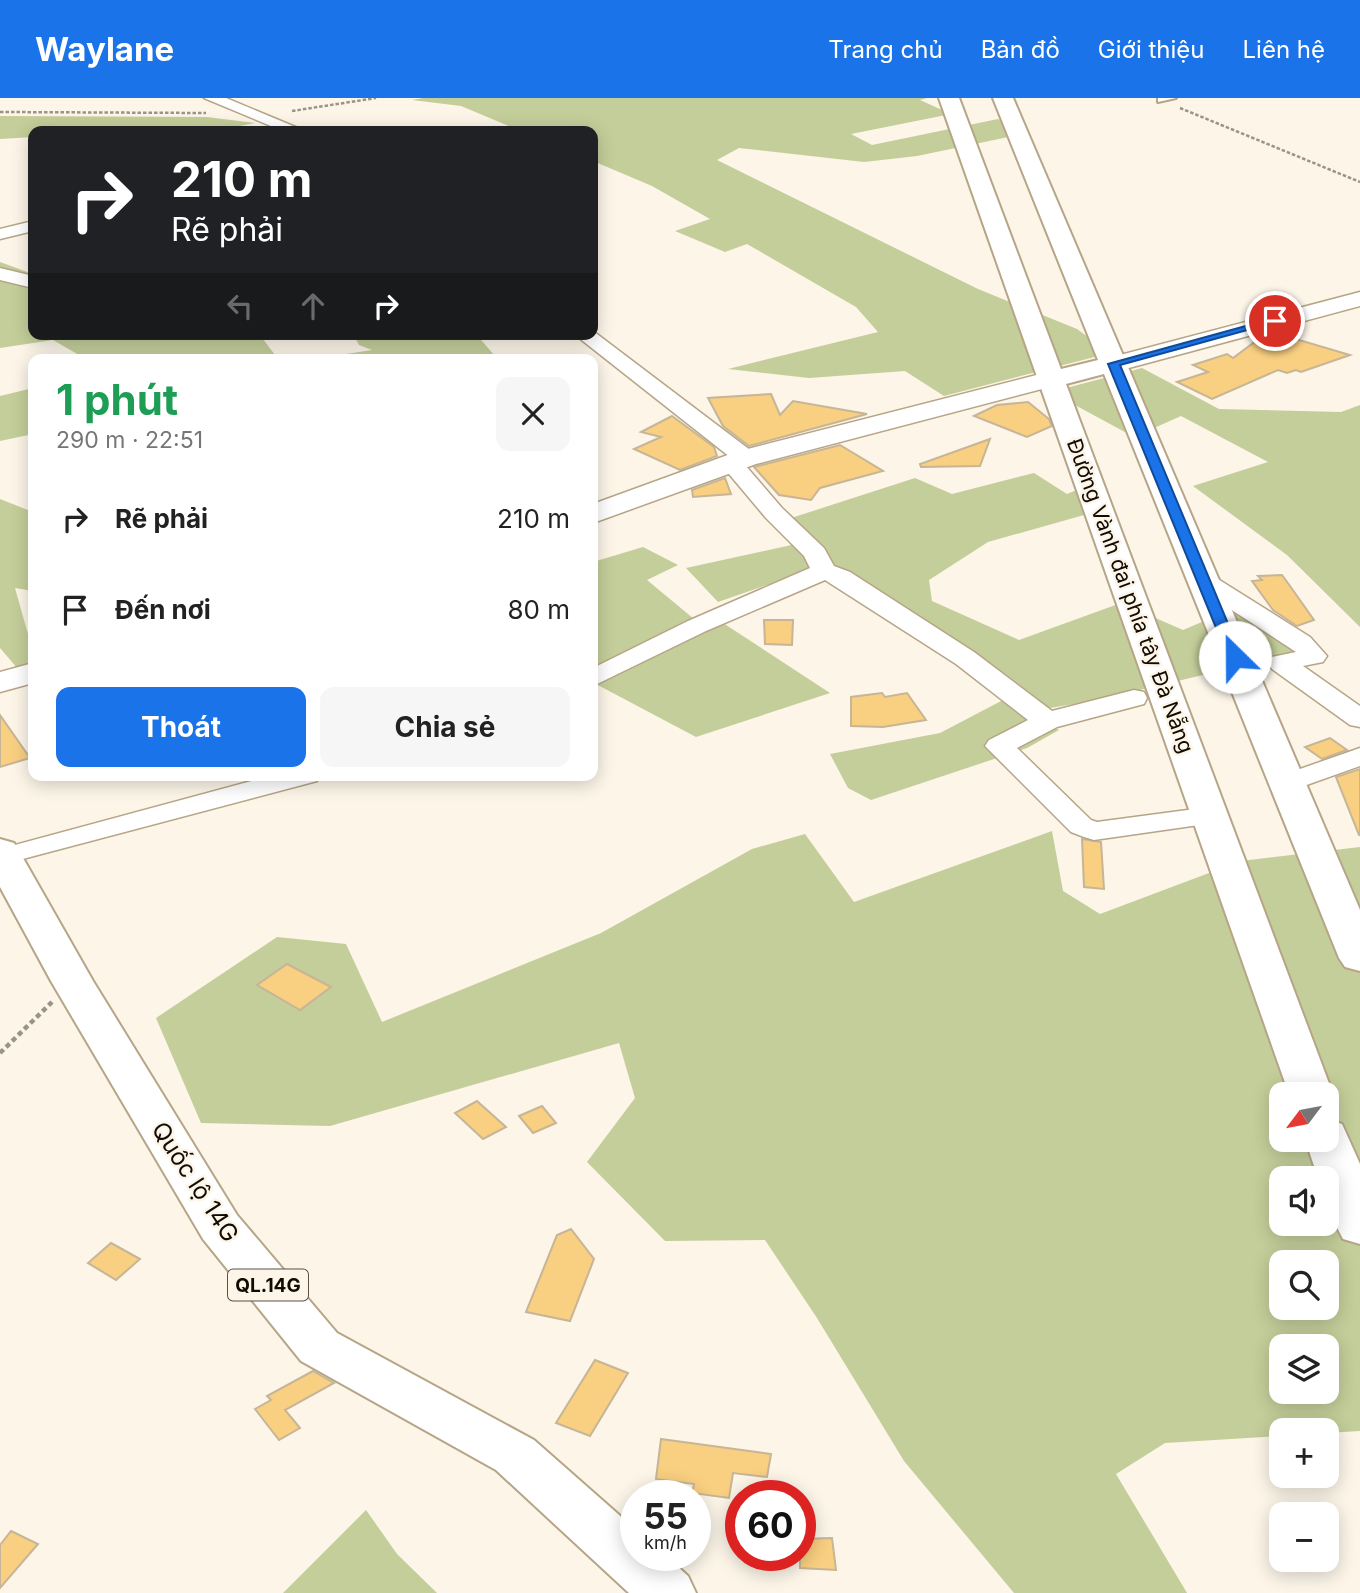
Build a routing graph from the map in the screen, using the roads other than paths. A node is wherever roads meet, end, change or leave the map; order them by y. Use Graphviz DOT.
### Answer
graph roads {
  1 [pos="212,98"];
  2 [pos="949,98"];
  3 [pos="1003,98"];
  4 [pos="1172,98"];
  5 [pos="1161,100"];
  6 [pos="284,126"];
  7 [pos="28,227"];
  8 [pos="0,234"];
  9 [pos="0,274"];
  10 [pos="28,281"];
  11 [pos="1360,299"];
  12 [pos="591,340"];
  13 [pos="1114,364"];
  14 [pos="1052,379"];
  15 [pos="739,461"];
  16 [pos="598,512"];
  17 [pos="824,571"];
  18 [pos="1204,581"];
  19 [pos="28,674"];
  20 [pos="598,676"];
  21 [pos="0,682"];
  22 [pos="1134,698"];
  23 [pos="1360,719"];
  24 [pos="1047,722"];
  25 [pos="1360,756"];
  26 [pos="284,781"];
  27 [pos="1287,783"];
  28 [pos="1210,816"];
  29 [pos="1,854"];
  30 [pos="1360,958"];
  31 [pos="1307,1082"];
  32 [pos="1332,1152"];
  33 [pos="1360,1227"];
  34 [pos="668,1593"];
  1 -- 6 [label="street"];
  2 -- 14 [label="main road, Đường Vành đai phía tây Đà Nẵng"];
  3 -- 13 [label="main road"];
  4 -- 5 [label="lane"];
  7 -- 8 [label="street"];
  9 -- 10 [label="street"];
  11 -- 13 [label="street"];
  12 -- 15 [label="street"];
  13 -- 14 [label="main road"];
  13 -- 18 [label="main road"];
  14 -- 15 [label="street"];
  14 -- 28 [label="main road, Đường Vành đai phía tây Đà Nẵng"];
  15 -- 16 [label="street"];
  15 -- 17 [label="street"];
  17 -- 20 [label="street"];
  17 -- 24 [label="street"];
  18 -- 23 [label="street"];
  18 -- 27 [label="main road"];
  19 -- 21 [label="street"];
  22 -- 24 [label="street"];
  24 -- 28 [label="street"];
  25 -- 27 [label="street"];
  26 -- 29 [label="street"];
  27 -- 30 [label="main road"];
  28 -- 31 [label="main road, Đường Vành đai phía tây Đà Nẵng"];
  29 -- 34 [label="main road, Quốc lộ 14G / QL.14G"];
  32 -- 33 [label="main road"];
}
